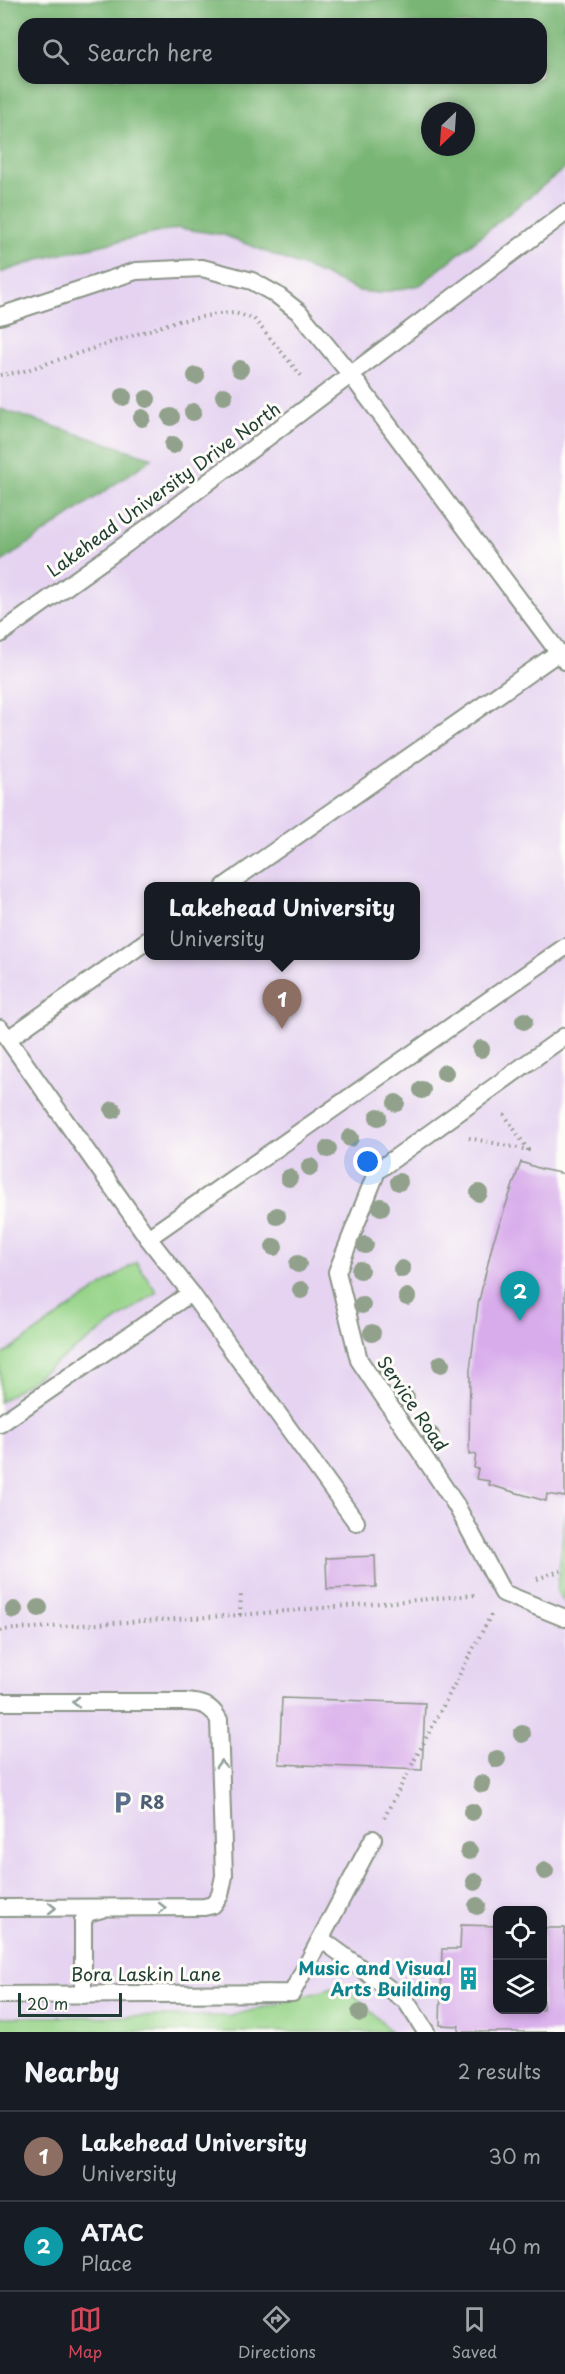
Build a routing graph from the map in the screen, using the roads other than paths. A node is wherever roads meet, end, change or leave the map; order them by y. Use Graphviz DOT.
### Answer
graph roads {
  1 [pos="565,213"];
  2 [pos="0,315"];
  3 [pos="351,375"];
  4 [pos="0,634"];
  5 [pos="562,657"];
  6 [pos="231,882"];
  7 [pos="144,943"];
  8 [pos="565,947"];
  9 [pos="4,1033"];
  10 [pos="565,1036"];
  11 [pos="148,1238"];
  12 [pos="191,1293"];
  13 [pos="0,1424"];
  14 [pos="356,1522"];
  15 [pos="565,1618"];
  16 [pos="0,1702"];
  17 [pos="373,1839"];
  18 [pos="0,1908"];
  19 [pos="104,1908"];
  20 [pos="321,1939"];
  21 [pos="0,1995"];
  22 [pos="83,1995"];
  23 [pos="426,2032"];
  1 -- 3 [label="lane, Lakehead University Drive North"];
  2 -- 3 [label="lane"];
  3 -- 4 [label="lane, Lakehead University Drive North"];
  3 -- 5 [label="lane"];
  5 -- 6 [label="lane"];
  7 -- 9 [label="lane"];
  8 -- 11 [label="lane"];
  9 -- 11 [label="lane"];
  10 -- 15 [label="lane, Service Road"];
  11 -- 12 [label="lane"];
  12 -- 13 [label="lane"];
  12 -- 14 [label="lane"];
  19 -- 16 [label="lane, one-way"];
  17 -- 20 [label="lane"];
  18 -- 19 [label="lane, one-way"];
  19 -- 22 [label="lane"];
  20 -- 22 [label="lane, Bora Laskin Lane"];
  20 -- 23 [label="lane"];
  21 -- 22 [label="lane, Bora Laskin Lane"];
}
